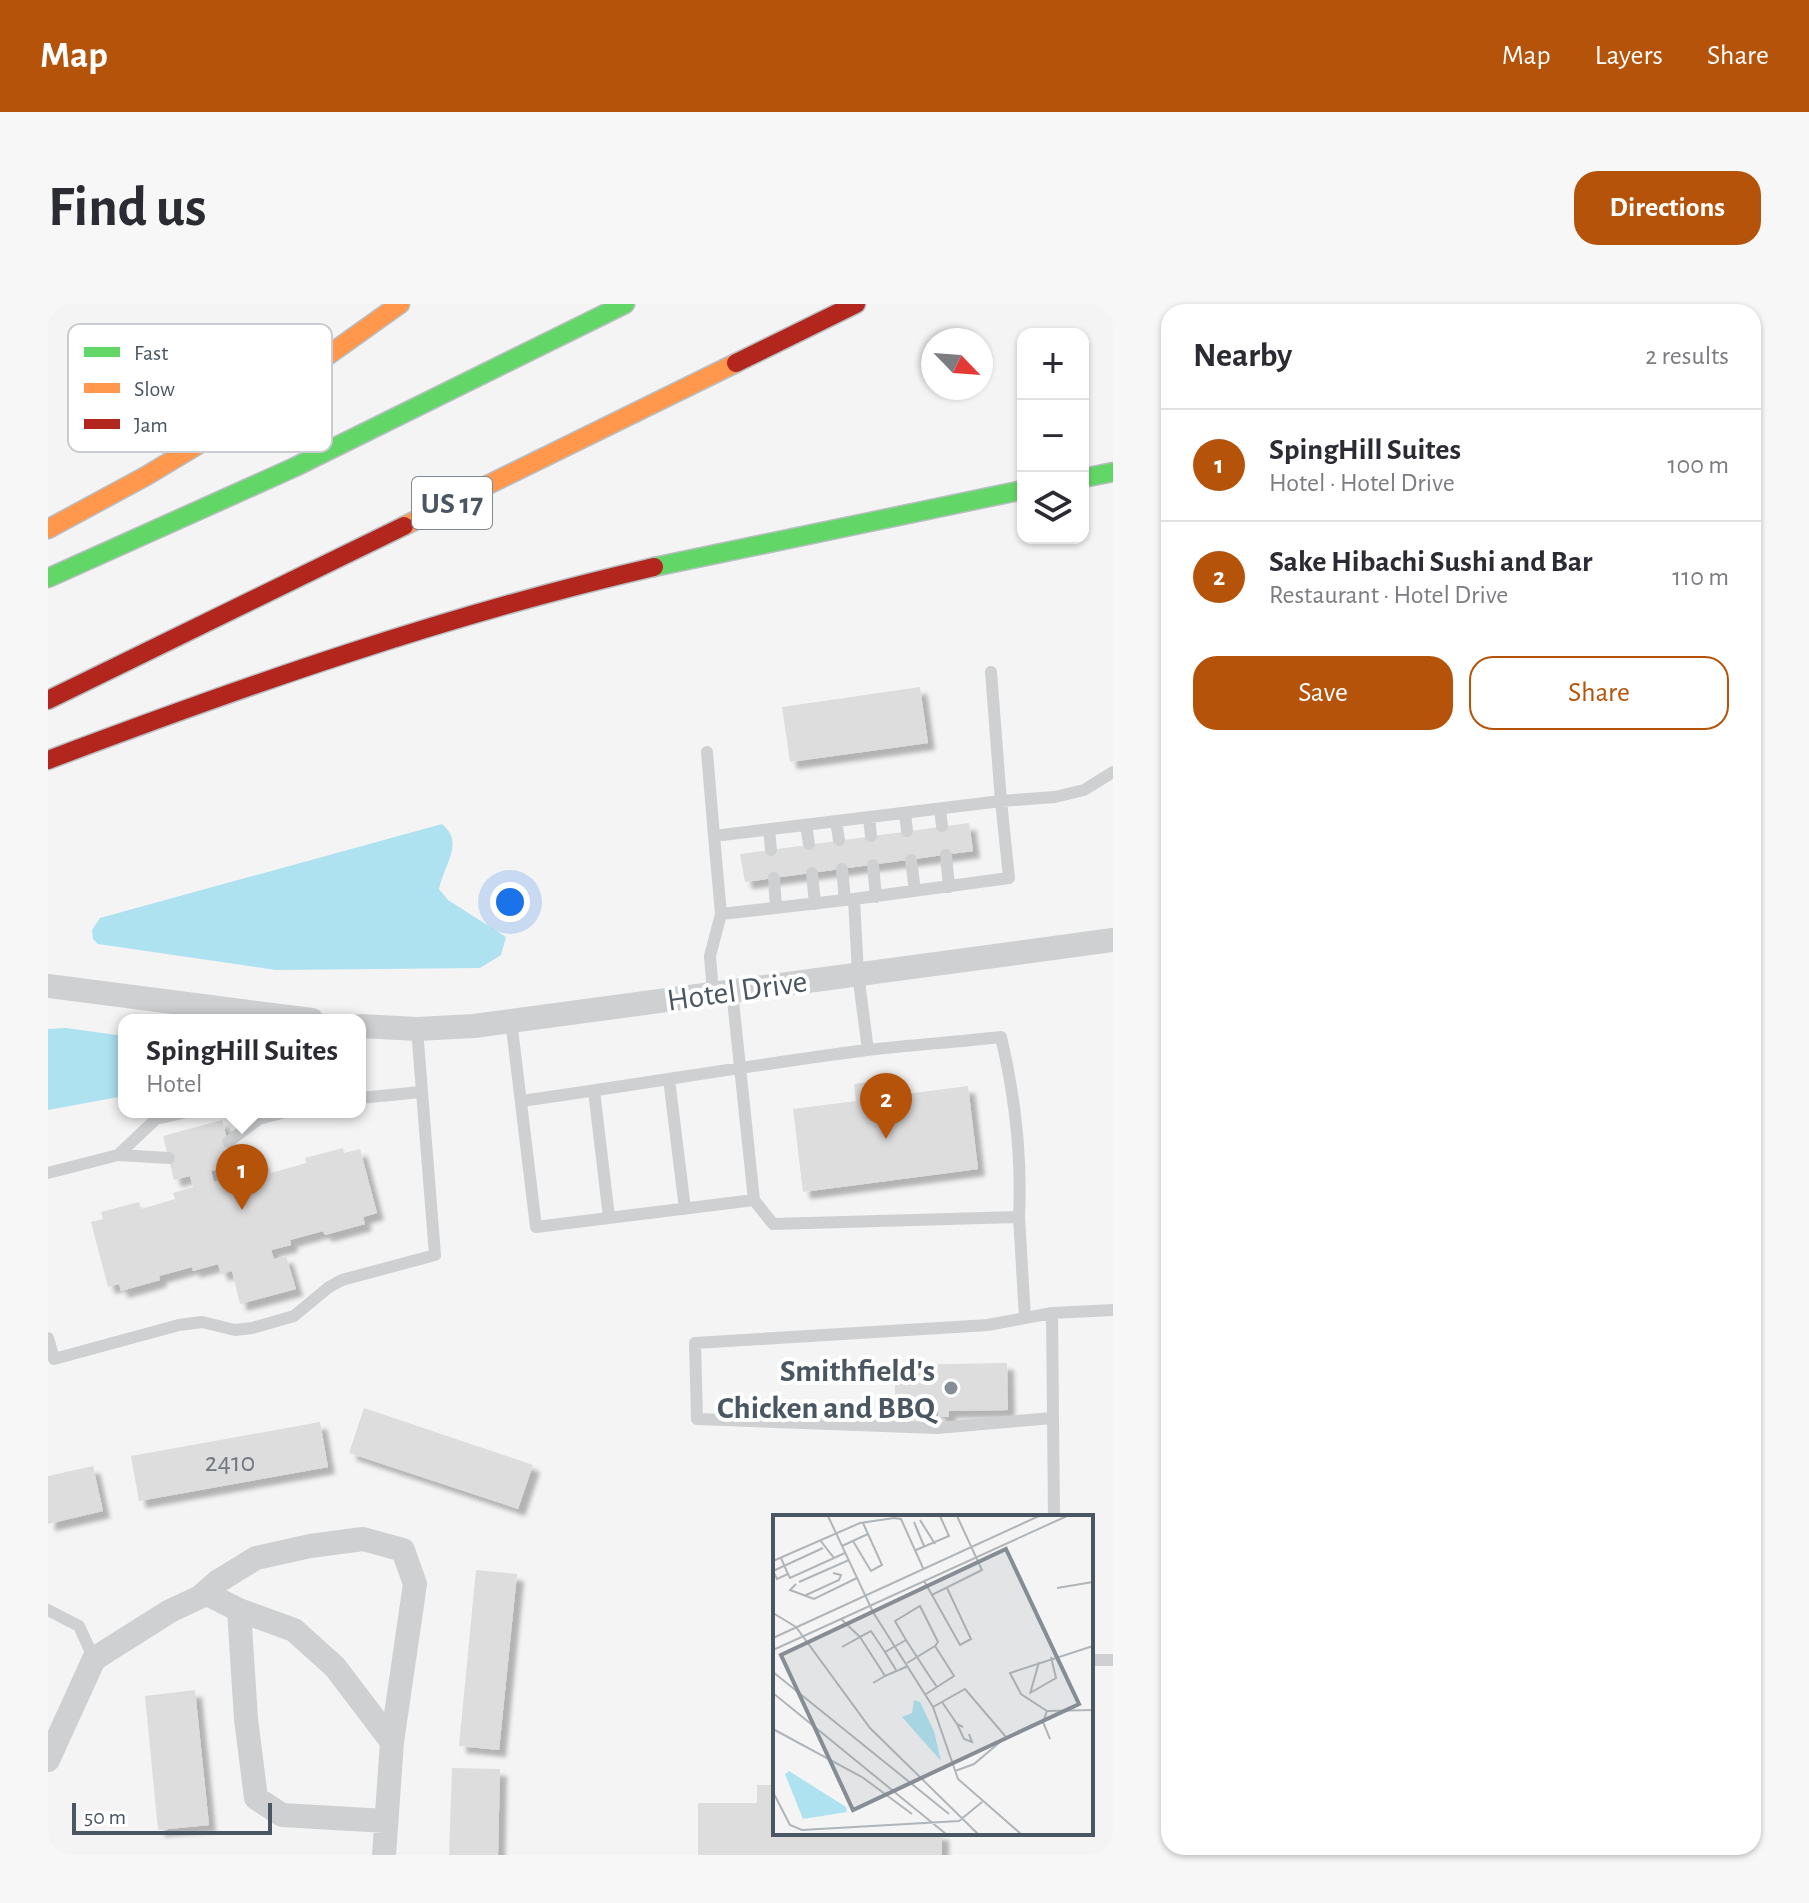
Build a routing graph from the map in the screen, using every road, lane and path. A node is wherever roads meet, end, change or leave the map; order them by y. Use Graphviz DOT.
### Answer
graph roads {
  1 [pos="400,304"];
  2 [pos="625,304"];
  3 [pos="856,304"];
  4 [pos="332,355"];
  5 [pos="332,449"];
  6 [pos="187,452"];
  7 [pos="325,452"];
  8 [pos="1113,472"];
  9 [pos="1089,477"];
  10 [pos="1017,491"];
  11 [pos="48,529"];
  12 [pos="48,578"];
  13 [pos="991,672"];
  14 [pos="48,700"];
  15 [pos="707,752"];
  16 [pos="48,760"];
  17 [pos="1113,772"];
  18 [pos="1001,801"];
  19 [pos="940,809"];
  20 [pos="905,813"];
  21 [pos="869,817"];
  22 [pos="836,821"];
  23 [pos="806,825"];
  24 [pos="942,826"];
  25 [pos="769,829"];
  26 [pos="907,831"];
  27 [pos="714,836"];
  28 [pos="871,836"];
  29 [pos="839,840"];
  30 [pos="809,844"];
  31 [pos="771,850"];
  32 [pos="946,855"];
  33 [pos="911,860"];
  34 [pos="873,865"];
  35 [pos="842,869"];
  36 [pos="812,873"];
  37 [pos="774,878"];
  38 [pos="949,887"];
  39 [pos="915,891"];
  40 [pos="876,897"];
  41 [pos="850,900"];
  42 [pos="815,904"];
  43 [pos="776,908"];
  44 [pos="721,914"];
  45 [pos="1113,940"];
  46 [pos="858,974"];
  47 [pos="48,986"];
  48 [pos="722,992"];
  49 [pos="265,1014"];
  50 [pos="511,1020"];
  51 [pos="366,1026"];
  52 [pos="417,1029"];
  53 [pos="868,1050"];
  54 [pos="739,1069"];
  55 [pos="669,1079"];
  56 [pos="594,1091"];
  57 [pos="421,1092"];
  58 [pos="366,1097"];
  59 [pos="521,1101"];
  60 [pos="160,1118"];
  61 [pos="263,1118"];
  62 [pos="259,1119"];
  63 [pos="228,1142"];
  64 [pos="118,1155"];
  65 [pos="169,1158"];
  66 [pos="48,1173"];
  67 [pos="754,1200"];
  68 [pos="685,1209"];
  69 [pos="609,1217"];
  70 [pos="1019,1217"];
  71 [pos="1113,1310"];
  72 [pos="1052,1313"];
  73 [pos="1025,1318"];
  74 [pos="48,1338"];
  75 [pos="1052,1418"];
  76 [pos="1054,1515"];
  77 [pos="205,1593"];
  78 [pos="48,1610"];
  79 [pos="239,1610"];
  80 [pos="94,1659"];
  81 [pos="392,1742"];
  82 [pos="48,1760"];
  83 [pos="386,1821"];
  84 [pos="384,1855"];
  1 -- 4 [label="highway"];
  2 -- 5 [label="highway"];
  3 -- 14 [label="highway, US 17"];
  6 -- 11 [label="highway"];
  7 -- 12 [label="highway"];
  8 -- 9 [label="highway"];
  10 -- 16 [label="highway"];
  13 -- 18 [label="lane"];
  15 -- 27 [label="lane"];
  17 -- 18 [label="lane"];
  18 -- 19 [label="lane"];
  18 -- 38 [label="lane"];
  19 -- 20 [label="lane"];
  19 -- 24 [label="lane"];
  20 -- 21 [label="lane"];
  20 -- 26 [label="lane"];
  21 -- 22 [label="lane"];
  21 -- 28 [label="lane"];
  22 -- 23 [label="lane"];
  22 -- 29 [label="lane"];
  23 -- 25 [label="lane"];
  23 -- 30 [label="lane"];
  25 -- 27 [label="lane"];
  25 -- 31 [label="lane"];
  27 -- 44 [label="lane"];
  32 -- 38 [label="lane"];
  33 -- 39 [label="lane"];
  34 -- 40 [label="lane"];
  35 -- 41 [label="lane"];
  36 -- 42 [label="lane"];
  37 -- 43 [label="lane"];
  38 -- 39 [label="lane"];
  39 -- 40 [label="lane"];
  40 -- 41 [label="lane"];
  41 -- 42 [label="lane"];
  41 -- 46 [label="lane"];
  42 -- 43 [label="lane"];
  43 -- 44 [label="lane"];
  44 -- 48 [label="lane"];
  45 -- 46 [label="street, Hotel Drive"];
  46 -- 48 [label="street, Hotel Drive"];
  46 -- 53 [label="lane"];
  47 -- 49 [label="street"];
  48 -- 50 [label="street, Hotel Drive"];
  48 -- 54 [label="lane"];
  50 -- 52 [label="street, Hotel Drive"];
  50 -- 59 [label="lane"];
  51 -- 52 [label="street, Hotel Drive"];
  52 -- 57 [label="lane"];
  53 -- 54 [label="lane"];
  53 -- 70 [label="lane"];
  54 -- 55 [label="lane"];
  54 -- 67 [label="lane"];
  55 -- 56 [label="lane"];
  55 -- 68 [label="lane"];
  56 -- 59 [label="lane"];
  56 -- 69 [label="lane"];
  57 -- 58 [label="lane"];
  57 -- 74 [label="lane"];
  59 -- 69 [label="lane"];
  60 -- 64 [label="lane"];
  61 -- 62 [label="lane"];
  62 -- 63 [label="lane"];
  64 -- 65 [label="lane"];
  64 -- 66 [label="lane"];
  67 -- 68 [label="lane"];
  67 -- 70 [label="lane"];
  68 -- 69 [label="lane"];
  70 -- 73 [label="lane"];
  71 -- 72 [label="lane"];
  72 -- 73 [label="lane"];
  72 -- 75 [label="lane"];
  73 -- 75 [label="lane"];
  75 -- 76 [label="lane"];
  77 -- 79 [label="street"];
  77 -- 80 [label="street"];
  77 -- 81 [label="street"];
  78 -- 80 [label="lane"];
  79 -- 81 [label="street"];
  79 -- 83 [label="street"];
  80 -- 82 [label="street"];
  81 -- 83 [label="street"];
  83 -- 84 [label="street"];
}
